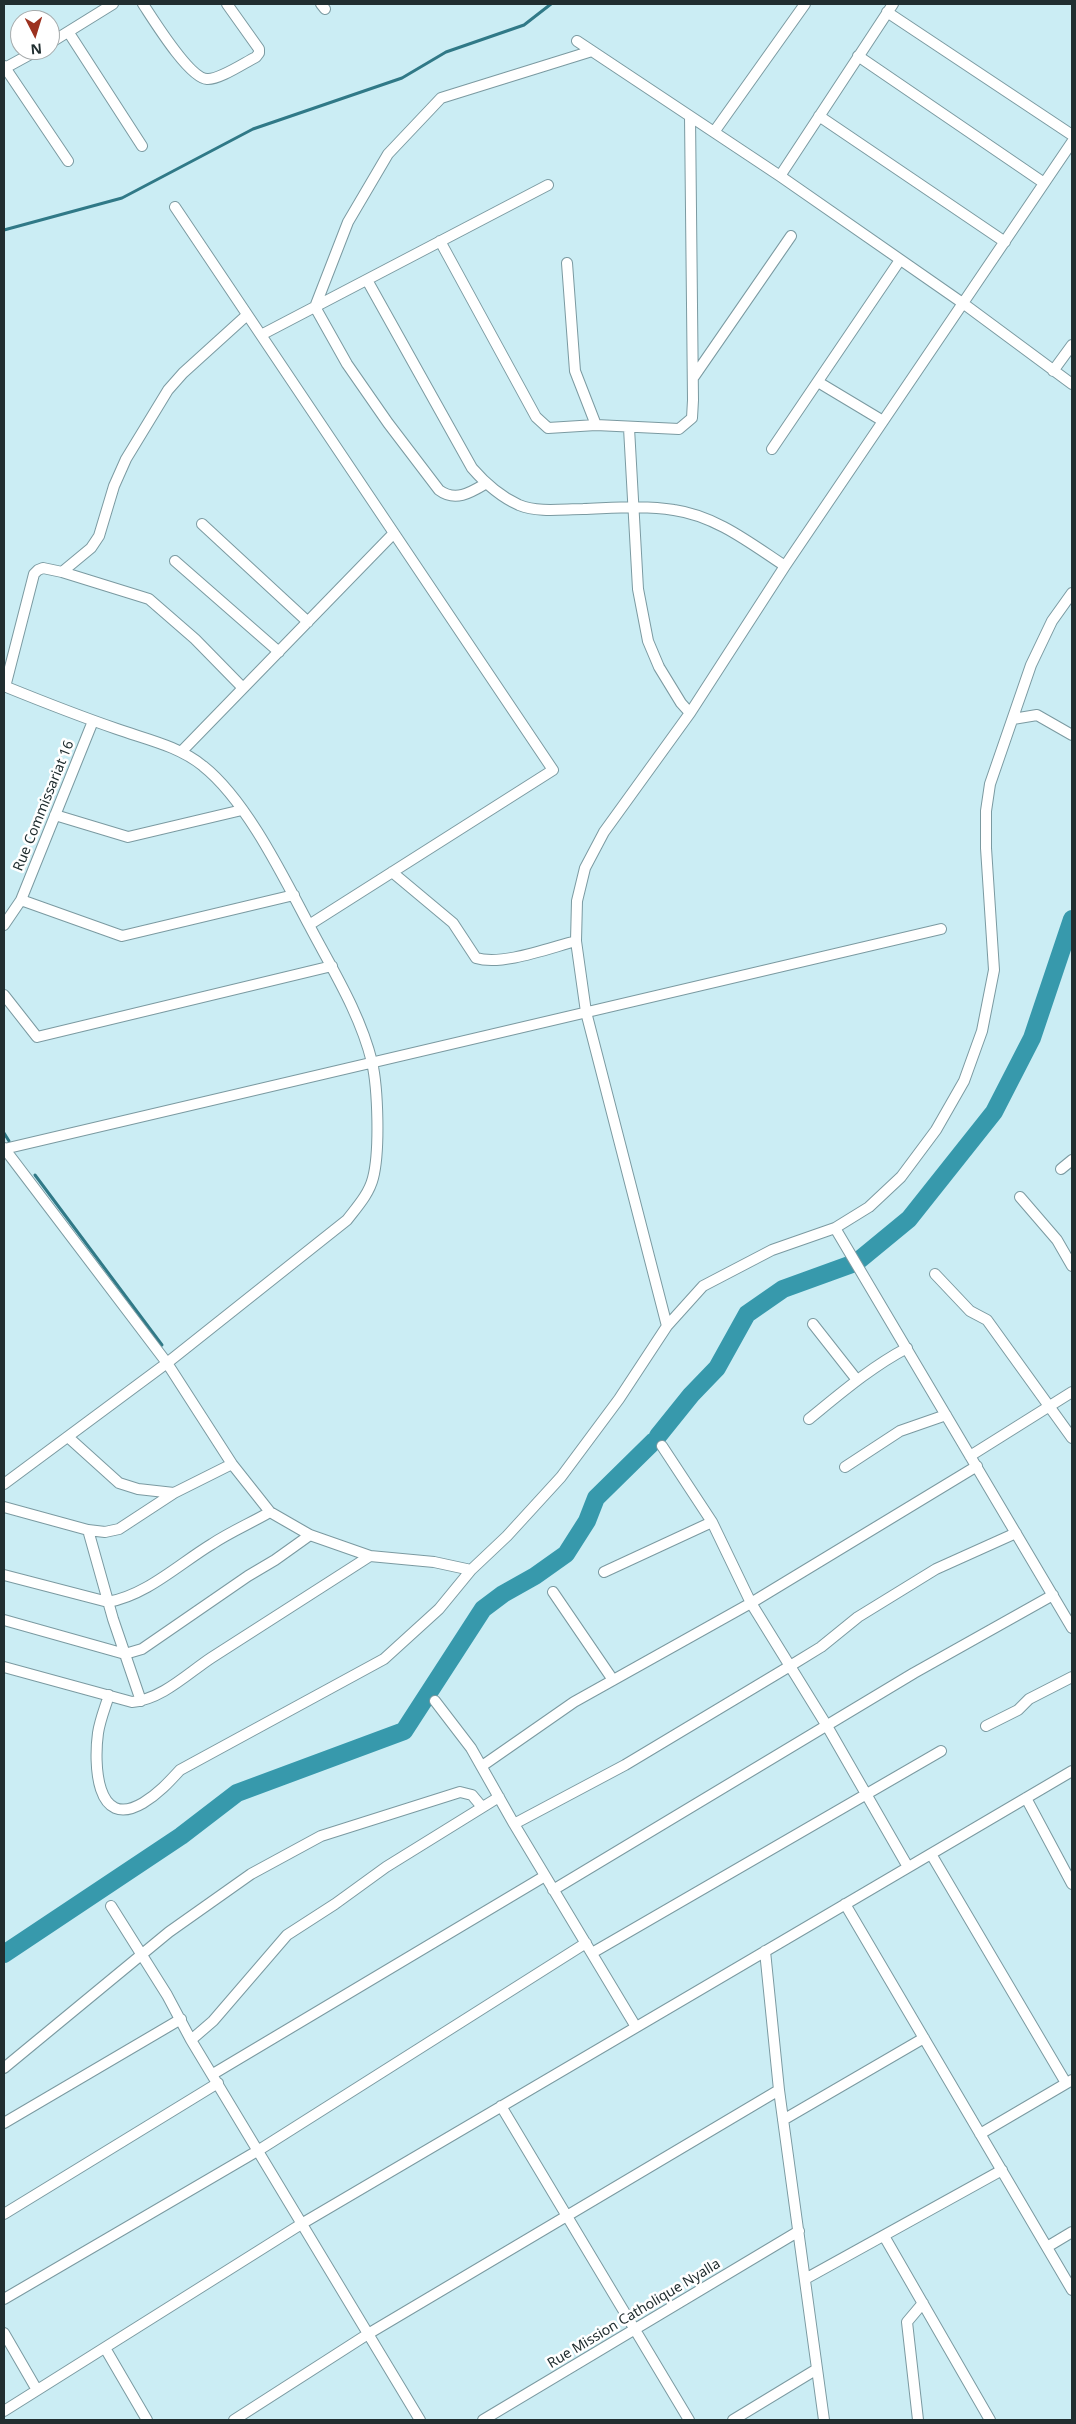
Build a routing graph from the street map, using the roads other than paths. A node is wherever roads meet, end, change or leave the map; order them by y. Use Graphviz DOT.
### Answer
graph roads {
  1 [pos="113,4"];
  2 [pos="143,4"];
  3 [pos="227,4"];
  4 [pos="804,4"];
  5 [pos="890,8"];
  6 [pos="69,33"];
  7 [pos="60,38"];
  8 [pos="577,41"];
  9 [pos="592,51"];
  10 [pos="858,56"];
  11 [pos="18,60"];
  12 [pos="4,67"];
  13 [pos="690,116"];
  14 [pos="819,116"];
  15 [pos="714,132"];
  16 [pos="1072,135"];
  17 [pos="1072,142"];
  18 [pos="142,146"];
  19 [pos="68,161"];
  20 [pos="780,176"];
  21 [pos="1044,183"];
  22 [pos="548,185"];
  23 [pos="175,208"];
  24 [pos="791,236"];
  25 [pos="440,241"];
  26 [pos="1005,242"];
  27 [pos="900,260"];
  28 [pos="566,263"];
  29 [pos="367,280"];
  30 [pos="964,304"];
  31 [pos="315,307"];
  32 [pos="247,315"];
  33 [pos="261,335"];
  34 [pos="1072,345"];
  35 [pos="1053,371"];
  36 [pos="693,378"];
  37 [pos="818,382"];
  38 [pos="1072,384"];
  39 [pos="883,422"];
  40 [pos="596,425"];
  41 [pos="629,428"];
  42 [pos="772,449"];
  43 [pos="485,484"];
  44 [pos="632,507"];
  45 [pos="202,524"];
  46 [pos="394,533"];
  47 [pos="175,561"];
  48 [pos="785,566"];
  49 [pos="62,572"];
  50 [pos="1072,593"];
  51 [pos="308,622"];
  52 [pos="279,652"];
  53 [pos="5,686"];
  54 [pos="243,688"];
  55 [pos="690,712"];
  56 [pos="1012,719"];
  57 [pos="93,721"];
  58 [pos="1072,735"];
  59 [pos="181,752"];
  60 [pos="242,810"];
  61 [pos="55,815"];
  62 [pos="392,872"];
  63 [pos="294,895"];
  64 [pos="21,900"];
  65 [pos="4,925"];
  66 [pos="309,925"];
  67 [pos="940,929"];
  68 [pos="576,941"];
  69 [pos="332,966"];
  70 [pos="4,995"];
  71 [pos="586,1012"];
  72 [pos="372,1062"];
  73 [pos="4,1148"];
  74 [pos="1072,1160"];
  75 [pos="1061,1168"];
  76 [pos="1020,1198"];
  77 [pos="835,1228"];
  78 [pos="1072,1266"];
  79 [pos="935,1274"];
  80 [pos="813,1324"];
  81 [pos="667,1326"];
  82 [pos="907,1348"];
  83 [pos="167,1363"];
  84 [pos="857,1380"];
  85 [pos="1072,1392"];
  86 [pos="1049,1407"];
  87 [pos="946,1415"];
  88 [pos="809,1419"];
  89 [pos="68,1438"];
  90 [pos="1072,1438"];
  91 [pos="662,1446"];
  92 [pos="970,1456"];
  93 [pos="232,1464"];
  94 [pos="977,1466"];
  95 [pos="845,1467"];
  96 [pos="4,1484"];
  97 [pos="174,1493"];
  98 [pos="4,1507"];
  99 [pos="270,1512"];
  100 [pos="712,1522"];
  101 [pos="88,1530"];
  102 [pos="1016,1534"];
  103 [pos="310,1535"];
  104 [pos="370,1556"];
  105 [pos="471,1570"];
  106 [pos="604,1572"];
  107 [pos="4,1574"];
  108 [pos="553,1592"];
  109 [pos="1053,1595"];
  110 [pos="108,1602"];
  111 [pos="751,1603"];
  112 [pos="4,1620"];
  113 [pos="1072,1628"];
  114 [pos="125,1654"];
  115 [pos="790,1666"];
  116 [pos="4,1668"];
  117 [pos="1072,1677"];
  118 [pos="613,1680"];
  119 [pos="109,1696"];
  120 [pos="141,1701"];
  121 [pos="436,1701"];
  122 [pos="827,1726"];
  123 [pos="986,1726"];
  124 [pos="941,1751"];
  125 [pos="482,1766"];
  126 [pos="1072,1771"];
  127 [pos="866,1794"];
  128 [pos="498,1797"];
  129 [pos="1026,1798"];
  130 [pos="482,1807"];
  131 [pos="514,1824"];
  132 [pos="931,1854"];
  133 [pos="908,1868"];
  134 [pos="545,1876"];
  135 [pos="1072,1884"];
  136 [pos="553,1890"];
  137 [pos="845,1904"];
  138 [pos="110,1906"];
  139 [pos="586,1943"];
  140 [pos="765,1951"];
  141 [pos="592,1953"];
  142 [pos="141,1956"];
  143 [pos="181,2019"];
  144 [pos="636,2027"];
  145 [pos="924,2038"];
  146 [pos="191,2040"];
  147 [pos="4,2068"];
  148 [pos="215,2078"];
  149 [pos="1069,2082"];
  150 [pos="780,2090"];
  151 [pos="501,2106"];
  152 [pos="783,2120"];
  153 [pos="4,2123"];
  154 [pos="980,2134"];
  155 [pos="259,2150"];
  156 [pos="1002,2170"];
  157 [pos="4,2214"];
  158 [pos="567,2216"];
  159 [pos="303,2223"];
  160 [pos="798,2231"];
  161 [pos="1072,2232"];
  162 [pos="884,2236"];
  163 [pos="1047,2247"];
  164 [pos="805,2279"];
  165 [pos="1072,2290"];
  166 [pos="4,2299"];
  167 [pos="923,2303"];
  168 [pos="633,2330"];
  169 [pos="4,2333"];
  170 [pos="368,2334"];
  171 [pos="105,2348"];
  172 [pos="817,2369"];
  173 [pos="37,2390"];
  174 [pos="4,2411"];
  175 [pos="147,2420"];
  176 [pos="234,2420"];
  177 [pos="420,2420"];
  178 [pos="483,2420"];
  179 [pos="689,2420"];
  180 [pos="733,2420"];
  181 [pos="824,2420"];
  182 [pos="918,2420"];
  183 [pos="990,2420"];
  1 -- 6 [label="street"];
  2 -- 3 [label="street"];
  4 -- 15 [label="street"];
  5 -- 10 [label="street"];
  5 -- 16 [label="street"];
  6 -- 7 [label="street"];
  6 -- 18 [label="street"];
  8 -- 9 [label="street"];
  9 -- 13 [label="street"];
  9 -- 31 [label="street"];
  10 -- 14 [label="street"];
  10 -- 21 [label="street"];
  11 -- 12 [label="street"];
  12 -- 19 [label="street"];
  13 -- 15 [label="street"];
  13 -- 36 [label="street"];
  14 -- 20 [label="street"];
  14 -- 26 [label="street"];
  15 -- 20 [label="street"];
  17 -- 21 [label="street"];
  20 -- 27 [label="street"];
  21 -- 26 [label="street"];
  22 -- 25 [label="street"];
  23 -- 32 [label="street"];
  24 -- 36 [label="street"];
  25 -- 29 [label="street"];
  25 -- 40 [label="street"];
  26 -- 30 [label="street"];
  27 -- 30 [label="street"];
  27 -- 37 [label="street"];
  28 -- 40 [label="street"];
  29 -- 31 [label="street"];
  29 -- 43 [label="street"];
  30 -- 35 [label="street"];
  30 -- 39 [label="street"];
  31 -- 33 [label="street"];
  31 -- 43 [label="street"];
  32 -- 33 [label="street"];
  32 -- 49 [label="street"];
  33 -- 46 [label="street"];
  34 -- 35 [label="street"];
  35 -- 38 [label="street"];
  36 -- 41 [label="street"];
  37 -- 39 [label="street"];
  37 -- 42 [label="street"];
  39 -- 48 [label="street"];
  40 -- 41 [label="street"];
  41 -- 44 [label="street"];
  43 -- 44 [label="street"];
  44 -- 48 [label="street"];
  44 -- 55 [label="street"];
  45 -- 51 [label="street"];
  46 -- 51 [label="street"];
  46 -- 62 [label="street"];
  47 -- 52 [label="street"];
  48 -- 55 [label="street"];
  49 -- 53 [label="street"];
  49 -- 54 [label="street"];
  50 -- 56 [label="street"];
  51 -- 52 [label="street"];
  52 -- 54 [label="street"];
  53 -- 57 [label="street"];
  54 -- 59 [label="street"];
  55 -- 68 [label="street"];
  56 -- 58 [label="street"];
  56 -- 77 [label="street"];
  57 -- 59 [label="street"];
  57 -- 61 [label="street, Rue Commissariat 16"];
  59 -- 60 [label="street"];
  60 -- 61 [label="street"];
  60 -- 63 [label="street"];
  61 -- 64 [label="street, Rue Commissariat 16"];
  62 -- 66 [label="street"];
  62 -- 68 [label="street"];
  63 -- 64 [label="street"];
  63 -- 66 [label="street"];
  64 -- 65 [label="street, Rue Commissariat 16"];
  66 -- 69 [label="street"];
  67 -- 71 [label="street"];
  68 -- 71 [label="street"];
  69 -- 70 [label="street"];
  69 -- 72 [label="street"];
  71 -- 72 [label="street"];
  71 -- 81 [label="street"];
  72 -- 73 [label="street"];
  72 -- 83 [label="street"];
  73 -- 83 [label="street"];
  74 -- 75 [label="street"];
  76 -- 78 [label="street"];
  77 -- 81 [label="street"];
  77 -- 82 [label="street"];
  79 -- 86 [label="street"];
  80 -- 84 [label="street"];
  81 -- 105 [label="street"];
  82 -- 84 [label="street"];
  82 -- 87 [label="street"];
  83 -- 89 [label="street"];
  83 -- 93 [label="street"];
  84 -- 88 [label="street"];
  85 -- 86 [label="street"];
  86 -- 90 [label="street"];
  86 -- 92 [label="street"];
  87 -- 92 [label="street"];
  87 -- 95 [label="street"];
  89 -- 96 [label="street"];
  89 -- 97 [label="street"];
  91 -- 100 [label="street"];
  92 -- 94 [label="street"];
  93 -- 97 [label="street"];
  93 -- 99 [label="street"];
  94 -- 102 [label="street"];
  94 -- 111 [label="street"];
  97 -- 101 [label="street"];
  98 -- 101 [label="street"];
  99 -- 103 [label="street"];
  99 -- 110 [label="street"];
  100 -- 106 [label="street"];
  100 -- 111 [label="street"];
  101 -- 110 [label="street"];
  102 -- 109 [label="street"];
  102 -- 115 [label="street"];
  103 -- 104 [label="street"];
  103 -- 114 [label="street"];
  104 -- 105 [label="street"];
  104 -- 120 [label="street"];
  105 -- 119 [label="street"];
  107 -- 110 [label="street"];
  108 -- 118 [label="street"];
  109 -- 113 [label="street"];
  109 -- 122 [label="street"];
  110 -- 114 [label="street"];
  111 -- 115 [label="street"];
  111 -- 118 [label="street"];
  112 -- 114 [label="street"];
  114 -- 120 [label="street"];
  115 -- 122 [label="street"];
  115 -- 131 [label="street"];
  116 -- 119 [label="street"];
  117 -- 123 [label="street"];
  118 -- 125 [label="street"];
  119 -- 120 [label="street"];
  121 -- 125 [label="street"];
  122 -- 127 [label="street"];
  122 -- 136 [label="street"];
  124 -- 127 [label="street"];
  125 -- 128 [label="street"];
  126 -- 129 [label="street"];
  127 -- 133 [label="street"];
  127 -- 141 [label="street"];
  128 -- 130 [label="street"];
  128 -- 131 [label="street"];
  129 -- 132 [label="street"];
  129 -- 135 [label="street"];
  130 -- 142 [label="street"];
  130 -- 146 [label="street"];
  131 -- 134 [label="street"];
  132 -- 133 [label="street"];
  132 -- 149 [label="street"];
  133 -- 137 [label="street"];
  134 -- 136 [label="street"];
  134 -- 148 [label="street"];
  136 -- 139 [label="street"];
  137 -- 140 [label="street"];
  137 -- 145 [label="street"];
  138 -- 142 [label="street"];
  139 -- 141 [label="street"];
  139 -- 155 [label="street"];
  140 -- 144 [label="street"];
  140 -- 150 [label="street"];
  141 -- 144 [label="street"];
  142 -- 143 [label="street"];
  142 -- 147 [label="street"];
  143 -- 146 [label="street"];
  143 -- 153 [label="street"];
  144 -- 151 [label="street"];
  145 -- 152 [label="street"];
  145 -- 154 [label="street"];
  146 -- 148 [label="street"];
  148 -- 155 [label="street"];
  148 -- 157 [label="street"];
  149 -- 154 [label="street"];
  150 -- 152 [label="street"];
  150 -- 158 [label="street"];
  151 -- 158 [label="street"];
  151 -- 159 [label="street"];
  152 -- 160 [label="street"];
  154 -- 156 [label="street"];
  155 -- 159 [label="street"];
  155 -- 166 [label="street"];
  156 -- 162 [label="street"];
  156 -- 163 [label="street"];
  158 -- 168 [label="street"];
  158 -- 170 [label="street"];
  159 -- 170 [label="street"];
  159 -- 171 [label="street"];
  160 -- 164 [label="street"];
  160 -- 168 [label="street, Rue Mission Catholique Nyalla"];
  161 -- 163 [label="street"];
  162 -- 164 [label="street"];
  162 -- 167 [label="street"];
  163 -- 165 [label="street"];
  164 -- 172 [label="street"];
  167 -- 182 [label="street"];
  167 -- 183 [label="street"];
  168 -- 178 [label="street, Rue Mission Catholique Nyalla"];
  168 -- 179 [label="street"];
  169 -- 173 [label="street"];
  170 -- 176 [label="street"];
  170 -- 177 [label="street"];
  171 -- 173 [label="street"];
  171 -- 175 [label="street"];
  172 -- 180 [label="street"];
  172 -- 181 [label="street"];
  173 -- 174 [label="street"];
}
